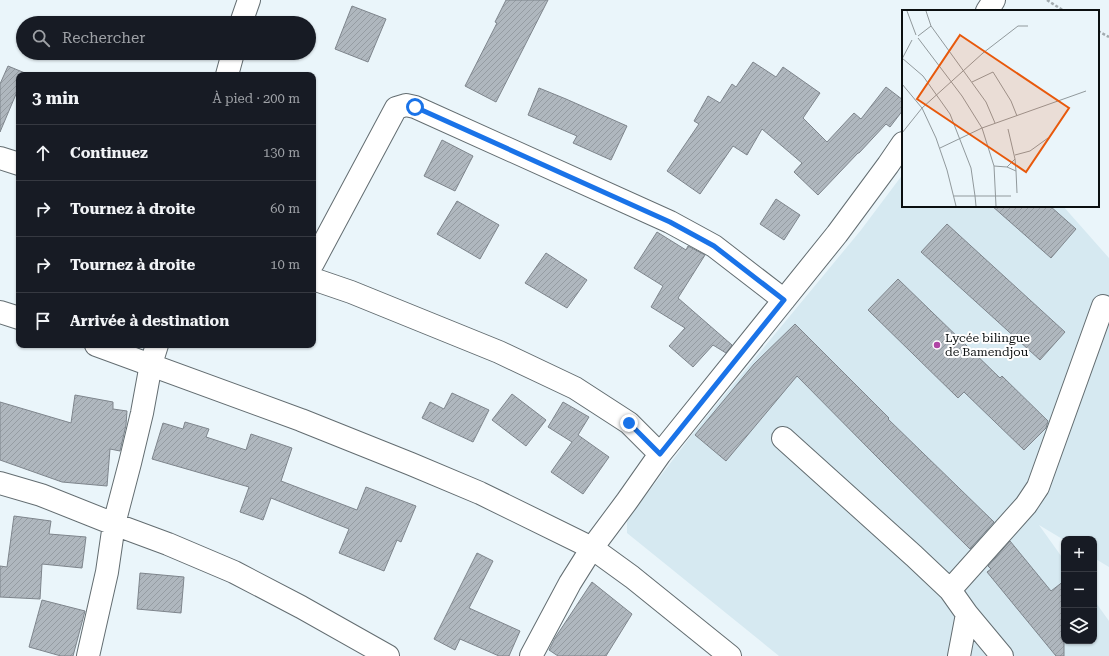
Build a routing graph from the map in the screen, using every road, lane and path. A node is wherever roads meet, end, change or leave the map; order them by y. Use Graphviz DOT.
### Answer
graph roads {
  1 [pos="249,0"];
  2 [pos="994,0"];
  3 [pos="1047,0"];
  4 [pos="988,10"];
  5 [pos="1062,10"];
  6 [pos="243,16"];
  7 [pos="1099,32"];
  8 [pos="1109,37"];
  9 [pos="231,60"];
  10 [pos="228,72"];
  11 [pos="902,144"];
  12 [pos="0,158"];
  13 [pos="16,163"];
  14 [pos="316,257"];
  15 [pos="316,280"];
  16 [pos="784,300"];
  17 [pos="1104,306"];
  18 [pos="0,312"];
  19 [pos="16,317"];
  20 [pos="113,348"];
  21 [pos="154,355"];
  22 [pos="783,438"];
  23 [pos="660,454"];
  24 [pos="0,483"];
  25 [pos="114,524"];
  26 [pos="592,548"];
  27 [pos="950,590"];
  28 [pos="967,614"];
  29 [pos="88,656"];
  30 [pos="388,656"];
  31 [pos="530,656"];
  32 [pos="730,656"];
  33 [pos="959,656"];
  34 [pos="1002,656"];
  1 -- 6 [label="street"];
  2 -- 4 [label="street"];
  3 -- 5 [label="path"];
  7 -- 8 [label="path"];
  9 -- 10 [label="street"];
  11 -- 16 [label="street"];
  12 -- 13 [label="street"];
  14 -- 16 [label="street"];
  15 -- 23 [label="street"];
  16 -- 23 [label="street"];
  17 -- 27 [label="street"];
  18 -- 19 [label="street"];
  20 -- 21 [label="street"];
  21 -- 25 [label="street"];
  21 -- 26 [label="street"];
  22 -- 27 [label="street"];
  23 -- 26 [label="street"];
  24 -- 25 [label="street"];
  25 -- 29 [label="street"];
  25 -- 30 [label="street"];
  26 -- 31 [label="street"];
  26 -- 32 [label="street"];
  27 -- 28 [label="street"];
  28 -- 33 [label="street"];
  28 -- 34 [label="street"];
}
